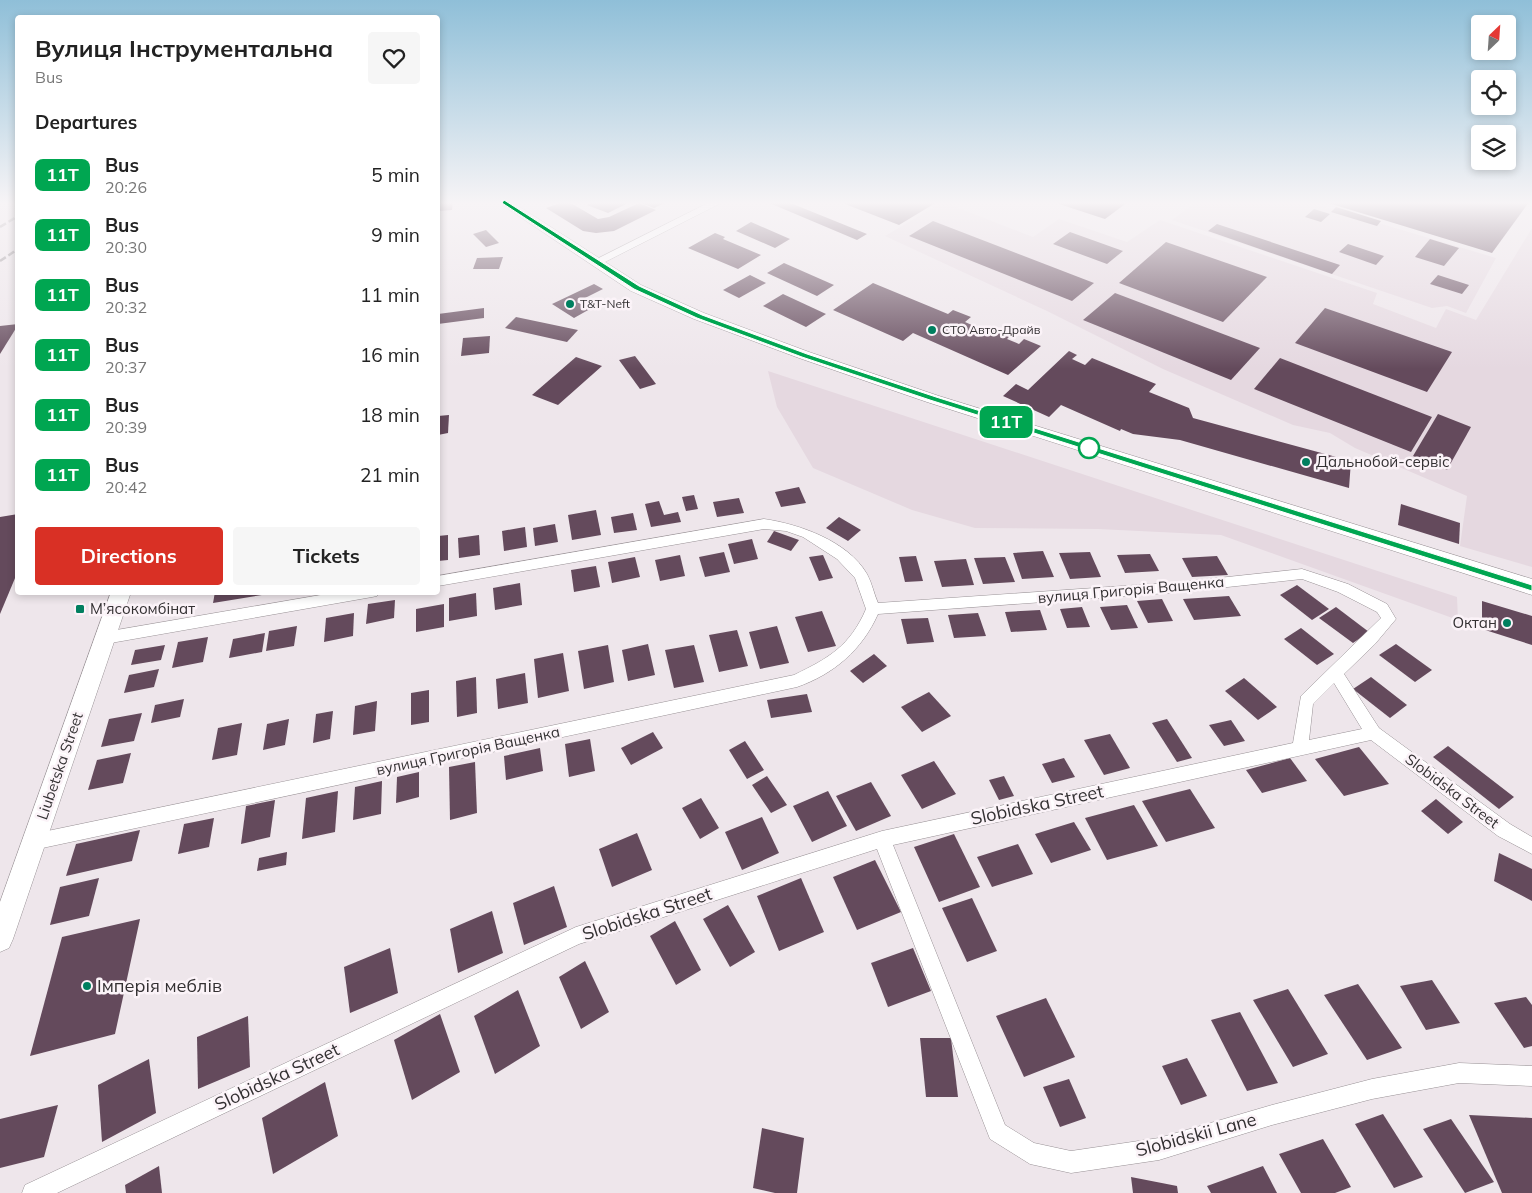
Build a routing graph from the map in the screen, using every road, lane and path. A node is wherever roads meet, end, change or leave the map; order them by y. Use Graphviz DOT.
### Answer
graph roads {
  1 [pos="590,258"];
  2 [pos="606,258"];
  3 [pos="597,262"];
  4 [pos="440,581"];
  5 [pos="1532,588"];
  6 [pos="120,595"];
  7 [pos="355,595"];
  8 [pos="873,609"];
  9 [pos="105,638"];
  10 [pos="1336,672"];
  11 [pos="1373,733"];
  12 [pos="1300,748"];
  13 [pos="882,839"];
  14 [pos="33,842"];
  15 [pos="1532,846"];
  16 [pos="0,939"];
  17 [pos="1532,1076"];
  18 [pos="33,1193"];
  1 -- 3 [label="main road"];
  2 -- 3 [label="street"];
  3 -- 5 [label="main road"];
  4 -- 8 [label="street"];
  6 -- 9 [label="main road, Liubetska Street"];
  7 -- 9 [label="street"];
  8 -- 10 [label="street, вулиця Григорія Ващенка"];
  8 -- 14 [label="street, вулиця Григорія Ващенка"];
  9 -- 14 [label="main road, Liubetska Street"];
  10 -- 11 [label="street, Slobidska Street"];
  10 -- 12 [label="street"];
  11 -- 12 [label="street, Slobidska Street"];
  11 -- 15 [label="street, Slobidska Street"];
  12 -- 13 [label="street, Slobidska Street"];
  13 -- 17 [label="street, Slobidskii Lane"];
  13 -- 18 [label="street, Slobidska Street"];
  14 -- 16 [label="main road, Liubetska Street"];
}
